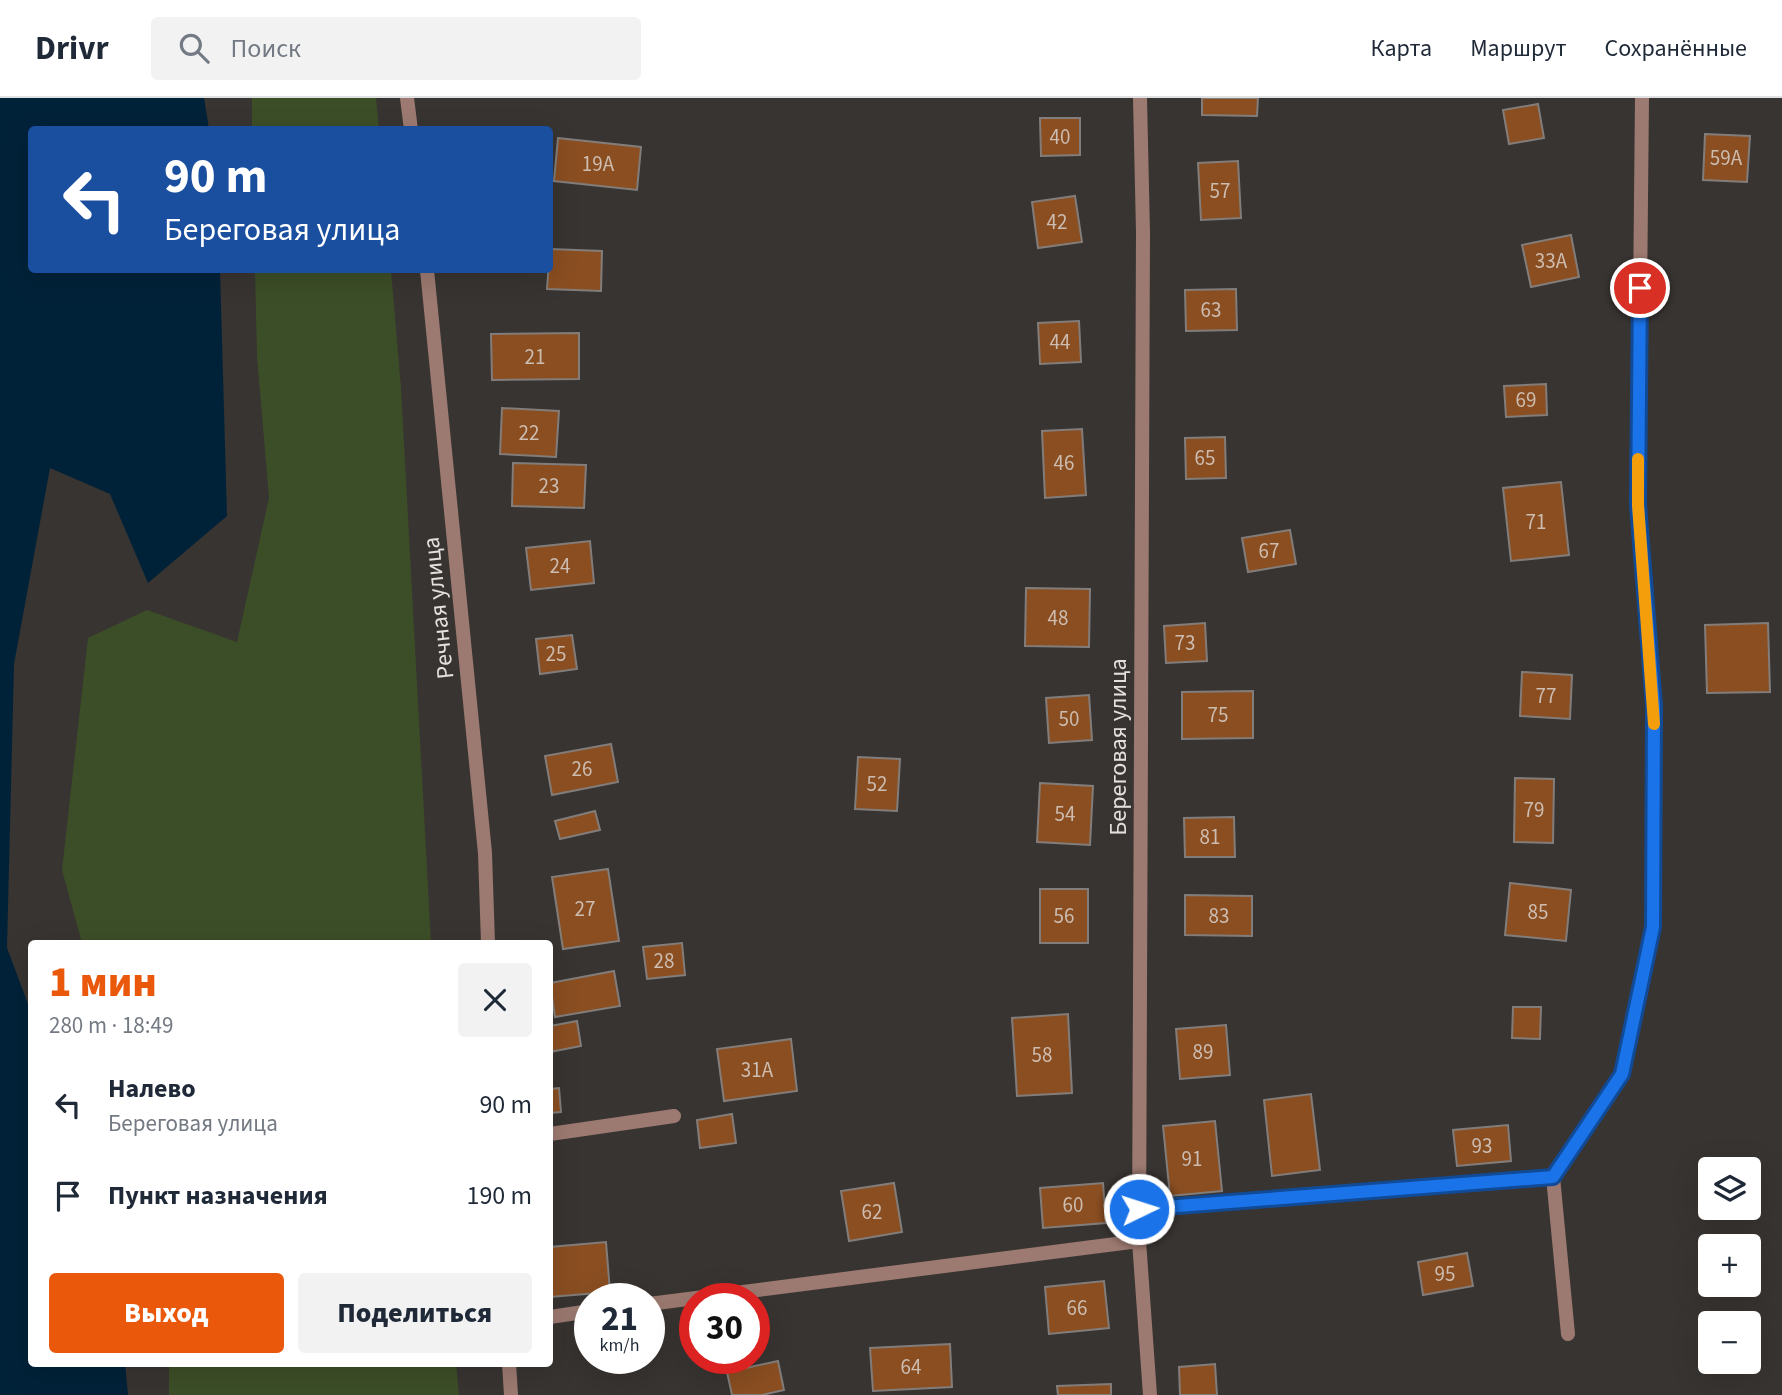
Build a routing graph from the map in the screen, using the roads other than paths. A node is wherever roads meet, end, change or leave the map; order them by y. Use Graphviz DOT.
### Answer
graph roads {
  1 [pos="407,98"];
  2 [pos="1140,98"];
  3 [pos="1642,98"];
  4 [pos="410,126"];
  5 [pos="427,273"];
  6 [pos="488,940"];
  7 [pos="674,1116"];
  8 [pos="553,1134"];
  9 [pos="1553,1177"];
  10 [pos="1139,1209"];
  11 [pos="1139,1241"];
  12 [pos="665,1302"];
  13 [pos="574,1313"];
  14 [pos="553,1317"];
  15 [pos="1568,1334"];
  16 [pos="509,1367"];
  17 [pos="511,1395"];
  18 [pos="1150,1395"];
  1 -- 4 [label="street"];
  2 -- 10 [label="street, Береговая улица"];
  3 -- 9 [label="street"];
  5 -- 6 [label="street, Речная улица"];
  7 -- 8 [label="street"];
  9 -- 10 [label="street"];
  9 -- 15 [label="street"];
  10 -- 11 [label="street, Береговая улица"];
  11 -- 12 [label="street"];
  11 -- 18 [label="street, Береговая улица"];
  13 -- 14 [label="street"];
  16 -- 17 [label="street"];
}
